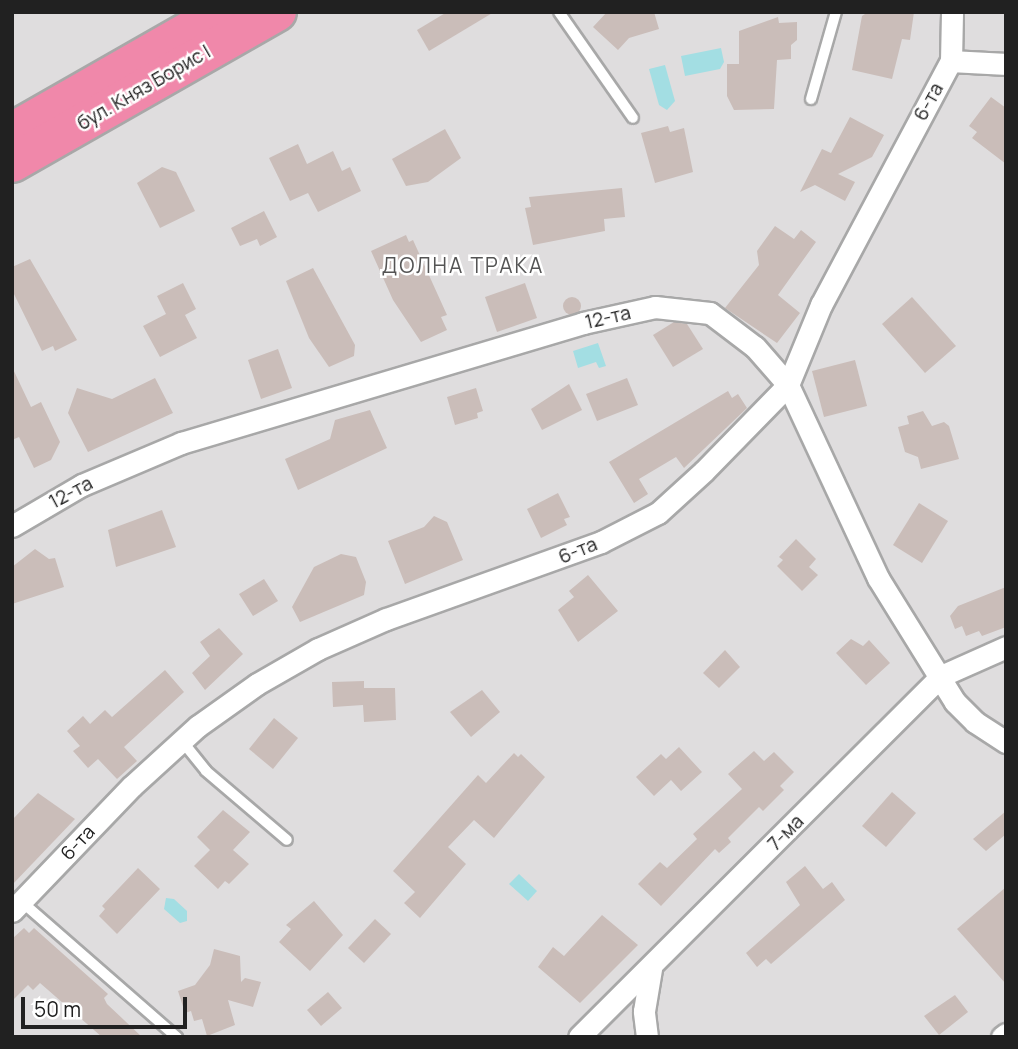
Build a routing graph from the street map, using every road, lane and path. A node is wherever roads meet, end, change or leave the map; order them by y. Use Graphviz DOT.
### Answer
graph roads {
  1 [pos="222,12"];
  2 [pos="277,12"];
  3 [pos="559,12"];
  4 [pos="836,12"];
  5 [pos="952,12"];
  6 [pos="951,61"];
  7 [pos="1006,64"];
  8 [pos="811,99"];
  9 [pos="633,118"];
  10 [pos="12,132"];
  11 [pos="12,163"];
  12 [pos="788,386"];
  13 [pos="12,526"];
  14 [pos="1006,647"];
  15 [pos="941,676"];
  16 [pos="181,741"];
  17 [pos="1006,742"];
  18 [pos="287,840"];
  19 [pos="17,907"];
  20 [pos="652,969"];
  21 [pos="177,1037"];
  22 [pos="579,1037"];
  23 [pos="647,1037"];
  1 -- 10 [label="highway, бул. Княз Борис I"];
  2 -- 11 [label="highway, бул. Княз Борис I"];
  3 -- 9 [label="lane"];
  4 -- 8 [label="lane"];
  5 -- 6 [label="street, 6-та"];
  6 -- 7 [label="street"];
  6 -- 12 [label="street, 6-та"];
  12 -- 13 [label="street, 12-та"];
  12 -- 15 [label="street, 12-та"];
  12 -- 16 [label="street, 6-та"];
  14 -- 15 [label="street, 7-ма"];
  15 -- 17 [label="street, 12-та"];
  15 -- 20 [label="street, 7-ма"];
  16 -- 18 [label="lane"];
  16 -- 19 [label="street, 6-та"];
  19 -- 21 [label="lane"];
  20 -- 22 [label="street, 7-ма"];
  20 -- 23 [label="street"];
}
